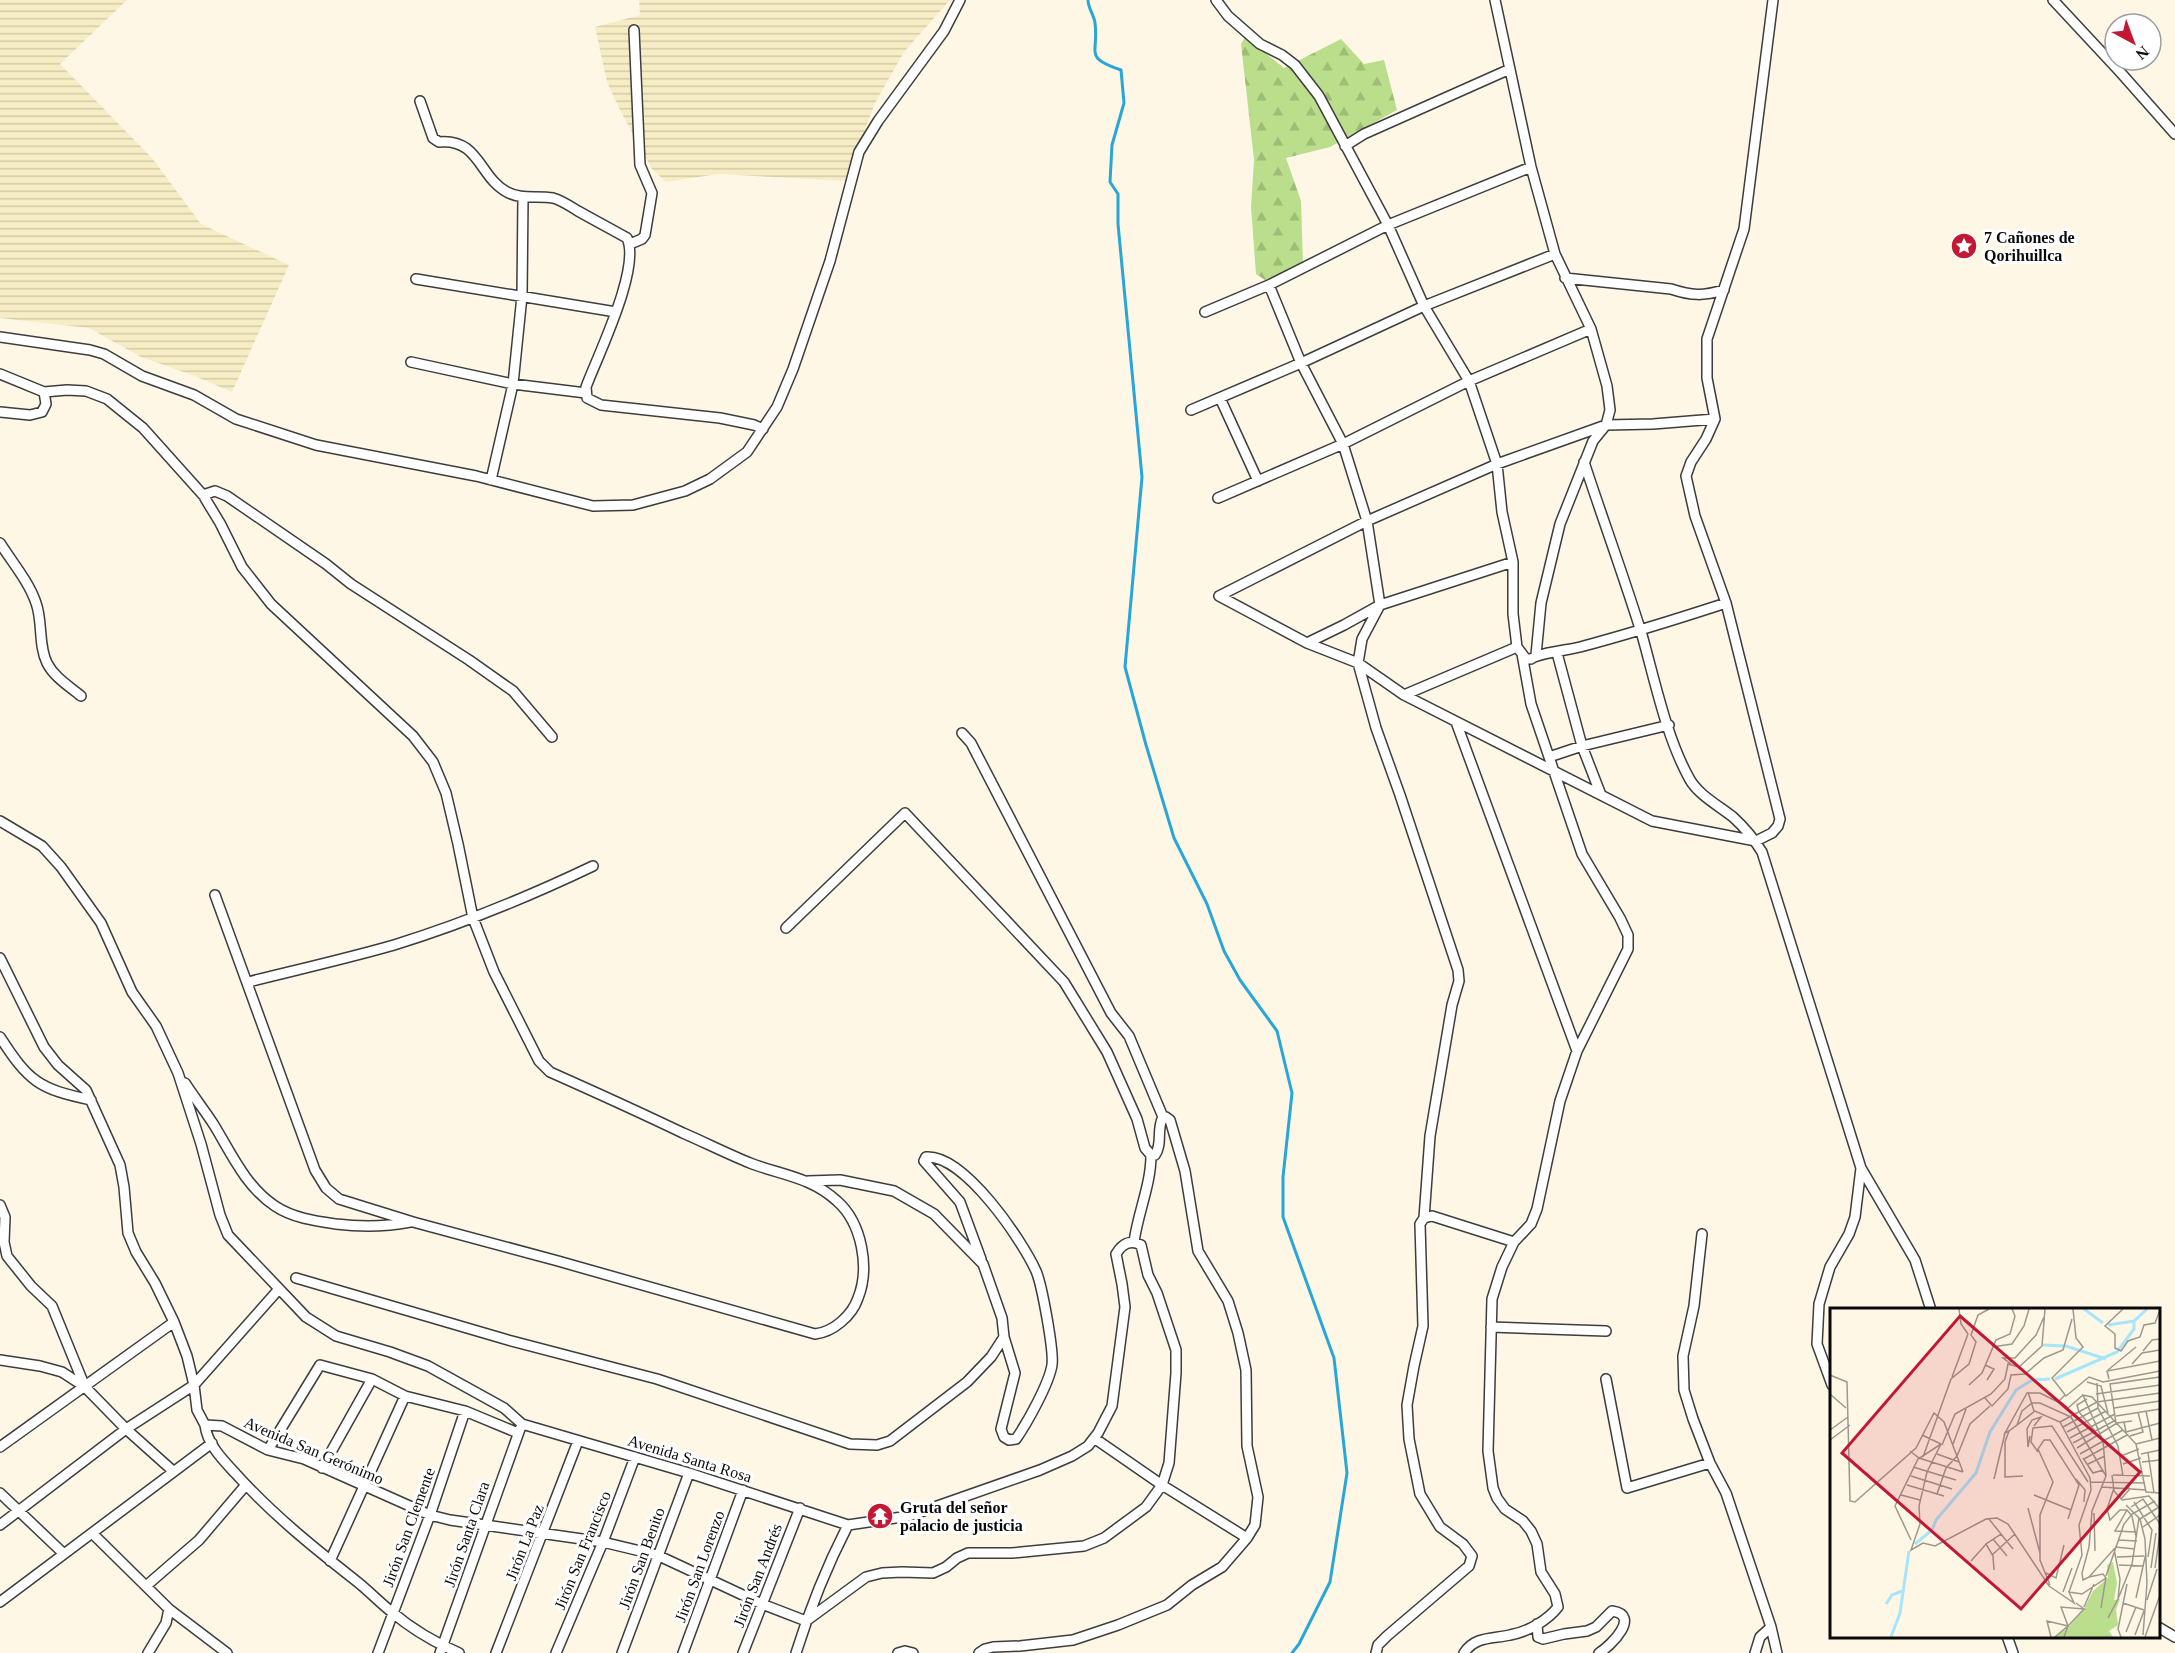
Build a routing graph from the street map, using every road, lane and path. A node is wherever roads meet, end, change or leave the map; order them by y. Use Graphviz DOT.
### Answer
graph roads {
  1 [pos="960,0"];
  2 [pos="1216,0"];
  3 [pos="1495,0"];
  4 [pos="1773,0"];
  5 [pos="2053,0"];
  6 [pos="634,30"];
  7 [pos="1510,69"];
  8 [pos="420,101"];
  9 [pos="2175,134"];
  10 [pos="1345,146"];
  11 [pos="1531,167"];
  12 [pos="523,197"];
  13 [pos="1388,225"];
  14 [pos="630,244"];
  15 [pos="1555,254"];
  16 [pos="1565,278"];
  17 [pos="416,279"];
  18 [pos="1269,285"];
  19 [pos="1724,291"];
  20 [pos="522,296"];
  21 [pos="1424,306"];
  22 [pos="616,312"];
  23 [pos="1204,312"];
  24 [pos="1591,329"];
  25 [pos="0,337"];
  26 [pos="411,362"];
  27 [pos="1301,363"];
  28 [pos="0,374"];
  29 [pos="1468,381"];
  30 [pos="513,384"];
  31 [pos="44,393"];
  32 [pos="586,393"];
  33 [pos="1220,398"];
  34 [pos="1191,410"];
  35 [pos="0,412"];
  36 [pos="1715,419"];
  37 [pos="1606,425"];
  38 [pos="763,429"];
  39 [pos="1343,444"];
  40 [pos="1584,462"];
  41 [pos="1497,464"];
  42 [pos="491,480"];
  43 [pos="1258,481"];
  44 [pos="203,495"];
  45 [pos="1218,498"];
  46 [pos="1367,521"];
  47 [pos="0,543"];
  48 [pos="1513,562"];
  49 [pos="1726,603"];
  50 [pos="1380,605"];
  51 [pos="1641,631"];
  52 [pos="1307,643"];
  53 [pos="1520,650"];
  54 [pos="1557,653"];
  55 [pos="1536,655"];
  56 [pos="1358,663"];
  57 [pos="1404,695"];
  58 [pos="81,696"];
  59 [pos="1456,722"];
  60 [pos="1669,725"];
  61 [pos="962,733"];
  62 [pos="552,737"];
  63 [pos="1582,746"];
  64 [pos="1549,757"];
  65 [pos="1554,771"];
  66 [pos="1601,795"];
  67 [pos="0,821"];
  68 [pos="1756,841"];
  69 [pos="593,866"];
  70 [pos="215,895"];
  71 [pos="473,918"];
  72 [pos="786,928"];
  73 [pos="0,958"];
  74 [pos="248,982"];
  75 [pos="0,1037"];
  76 [pos="1577,1051"];
  77 [pos="178,1073"];
  78 [pos="91,1100"];
  79 [pos="1163,1117"];
  80 [pos="1151,1155"];
  81 [pos="1861,1168"];
  82 [pos="808,1181"];
  83 [pos="0,1205"];
  84 [pos="1424,1218"];
  85 [pos="412,1222"];
  86 [pos="1702,1234"];
  87 [pos="1134,1242"];
  88 [pos="1514,1242"];
  89 [pos="983,1264"];
  90 [pos="296,1278"];
  91 [pos="279,1289"];
  92 [pos="1930,1308"];
  93 [pos="174,1322"];
  94 [pos="1491,1328"];
  95 [pos="1606,1331"];
  96 [pos="1004,1336"];
  97 [pos="0,1360"];
  98 [pos="372,1378"];
  99 [pos="1606,1379"];
  100 [pos="1830,1380"];
  101 [pos="194,1385"];
  102 [pos="85,1387"];
  103 [pos="405,1395"];
  104 [pos="465,1411"];
  105 [pos="205,1425"];
  106 [pos="126,1429"];
  107 [pos="520,1429"];
  108 [pos="1094,1438"];
  109 [pos="578,1441"];
  110 [pos="212,1443"];
  111 [pos="0,1447"];
  112 [pos="268,1450"];
  113 [pos="635,1457"];
  114 [pos="1710,1463"];
  115 [pos="322,1468"];
  116 [pos="173,1471"];
  117 [pos="689,1473"];
  118 [pos="245,1485"];
  119 [pos="1162,1485"];
  120 [pos="363,1486"];
  121 [pos="743,1490"];
  122 [pos="0,1493"];
  123 [pos="800,1508"];
  124 [pos="18,1511"];
  125 [pos="430,1515"];
  126 [pos="485,1524"];
  127 [pos="0,1525"];
  128 [pos="848,1525"];
  129 [pos="92,1533"];
  130 [pos="544,1533"];
  131 [pos="1247,1538"];
  132 [pos="603,1542"];
  133 [pos="63,1554"];
  134 [pos="657,1555"];
  135 [pos="330,1561"];
  136 [pos="712,1579"];
  137 [pos="146,1586"];
  138 [pos="0,1602"];
  139 [pos="762,1604"];
  140 [pos="169,1609"];
  141 [pos="393,1613"];
  142 [pos="806,1621"];
  143 [pos="1537,1624"];
  144 [pos="1771,1627"];
  145 [pos="2160,1628"];
  146 [pos="2175,1637"];
  147 [pos="2008,1638"];
  148 [pos="441,1649"];
  149 [pos="148,1653"];
  150 [pos="227,1653"];
  151 [pos="378,1653"];
  152 [pos="459,1653"];
  153 [pos="496,1653"];
  154 [pos="556,1653"];
  155 [pos="622,1653"];
  156 [pos="683,1653"];
  157 [pos="743,1653"];
  158 [pos="796,1653"];
  159 [pos="898,1653"];
  160 [pos="913,1653"];
  161 [pos="979,1653"];
  162 [pos="1376,1653"];
  163 [pos="1464,1653"];
  164 [pos="1599,1653"];
  165 [pos="1755,1653"];
  166 [pos="1777,1653"];
  167 [pos="2013,1653"];
  1 -- 38 [label="street"];
  2 -- 10 [label="street"];
  3 -- 7 [label="street"];
  4 -- 19 [label="street"];
  5 -- 9 [label="street"];
  6 -- 14 [label="street"];
  7 -- 10 [label="street"];
  7 -- 11 [label="street"];
  8 -- 12 [label="street"];
  10 -- 13 [label="street"];
  11 -- 13 [label="street"];
  11 -- 15 [label="street"];
  12 -- 14 [label="street"];
  12 -- 20 [label="street"];
  13 -- 18 [label="street"];
  13 -- 21 [label="street"];
  14 -- 22 [label="street"];
  15 -- 16 [label="street"];
  15 -- 21 [label="street"];
  16 -- 19 [label="street"];
  16 -- 24 [label="street"];
  17 -- 20 [label="street"];
  18 -- 23 [label="street"];
  18 -- 27 [label="street"];
  19 -- 36 [label="street"];
  20 -- 22 [label="street"];
  20 -- 30 [label="street"];
  21 -- 27 [label="street"];
  21 -- 29 [label="street"];
  22 -- 32 [label="street"];
  24 -- 29 [label="street"];
  24 -- 37 [label="street"];
  25 -- 42 [label="street"];
  26 -- 30 [label="street"];
  27 -- 33 [label="street"];
  27 -- 39 [label="street"];
  28 -- 31 [label="street"];
  29 -- 39 [label="street"];
  29 -- 41 [label="street"];
  30 -- 32 [label="street"];
  30 -- 42 [label="street"];
  31 -- 35 [label="street"];
  31 -- 44 [label="street"];
  32 -- 38 [label="street"];
  33 -- 34 [label="street"];
  33 -- 43 [label="street"];
  36 -- 37 [label="street"];
  36 -- 49 [label="street"];
  37 -- 40 [label="street"];
  37 -- 41 [label="street"];
  38 -- 42 [label="street"];
  39 -- 43 [label="street"];
  39 -- 46 [label="street"];
  40 -- 51 [label="street"];
  40 -- 55 [label="street"];
  41 -- 46 [label="street"];
  41 -- 48 [label="street"];
  43 -- 45 [label="street"];
  44 -- 62 [label="street"];
  44 -- 71 [label="street"];
  46 -- 50 [label="street"];
  46 -- 52 [label="street"];
  47 -- 58 [label="street"];
  48 -- 50 [label="street"];
  48 -- 53 [label="street"];
  49 -- 51 [label="street"];
  49 -- 68 [label="street"];
  50 -- 52 [label="street"];
  50 -- 56 [label="street"];
  51 -- 54 [label="street"];
  51 -- 60 [label="street"];
  52 -- 56 [label="street"];
  53 -- 55 [label="street"];
  53 -- 57 [label="street"];
  53 -- 64 [label="street"];
  54 -- 55 [label="street"];
  54 -- 63 [label="street"];
  56 -- 57 [label="street"];
  56 -- 84 [label="street"];
  57 -- 59 [label="street"];
  59 -- 65 [label="street"];
  59 -- 76 [label="street"];
  60 -- 63 [label="street"];
  60 -- 68 [label="street"];
  61 -- 79 [label="street"];
  63 -- 64 [label="street"];
  63 -- 66 [label="street"];
  64 -- 65 [label="street"];
  65 -- 66 [label="street"];
  65 -- 76 [label="street"];
  66 -- 68 [label="street"];
  67 -- 77 [label="street"];
  68 -- 81 [label="street"];
  69 -- 71 [label="street"];
  70 -- 74 [label="street"];
  71 -- 74 [label="street"];
  71 -- 82 [label="street"];
  72 -- 80 [label="street"];
  73 -- 78 [label="street"];
  74 -- 85 [label="street"];
  75 -- 78 [label="street"];
  76 -- 88 [label="street"];
  77 -- 85 [label="street"];
  77 -- 91 [label="street"];
  78 -- 93 [label="street"];
  79 -- 80 [label="street"];
  79 -- 131 [label="street"];
  80 -- 87 [label="street"];
  81 -- 92 [label="street"];
  81 -- 100 [label="street"];
  82 -- 85 [label="street"];
  82 -- 89 [label="street"];
  83 -- 102 [label="street"];
  84 -- 88 [label="street"];
  84 -- 162 [label="street"];
  86 -- 114 [label="street"];
  87 -- 108 [label="street"];
  87 -- 119 [label="street"];
  88 -- 94 [label="street"];
  89 -- 96 [label="street"];
  89 -- 96 [label="street"];
  90 -- 96 [label="street"];
  91 -- 101 [label="street"];
  91 -- 107 [label="street"];
  93 -- 101 [label="street"];
  93 -- 102 [label="street"];
  94 -- 95 [label="street"];
  94 -- 143 [label="street"];
  97 -- 102 [label="street"];
  98 -- 103 [label="street, Avenida Santa Rosa"];
  98 -- 112 [label="street, Avenida Santa Rosa"];
  98 -- 115 [label="street"];
  99 -- 114 [label="street"];
  101 -- 105 [label="street"];
  101 -- 106 [label="street"];
  102 -- 106 [label="street"];
  102 -- 111 [label="street"];
  103 -- 104 [label="street, Avenida Santa Rosa"];
  103 -- 120 [label="street"];
  104 -- 107 [label="street, Avenida Santa Rosa"];
  104 -- 125 [label="street, Jirón San Clemente"];
  105 -- 110 [label="street"];
  105 -- 112 [label="street, Avenida San Gerónimo"];
  106 -- 116 [label="street"];
  106 -- 124 [label="street"];
  107 -- 109 [label="street, Avenida Santa Rosa"];
  107 -- 126 [label="street, Jirón Santa Clara"];
  108 -- 119 [label="street"];
  108 -- 128 [label="street"];
  109 -- 113 [label="street, Avenida Santa Rosa"];
  109 -- 130 [label="street, Jirón La Paz"];
  110 -- 116 [label="street"];
  110 -- 118 [label="street"];
  112 -- 115 [label="street, Avenida San Gerónimo"];
  113 -- 117 [label="street, Avenida Santa Rosa"];
  113 -- 132 [label="street, Jirón San Francisco"];
  114 -- 144 [label="street"];
  115 -- 120 [label="street, Avenida San Gerónimo"];
  116 -- 129 [label="street"];
  117 -- 121 [label="street, Avenida Santa Rosa"];
  117 -- 134 [label="street, Jirón San Benito"];
  118 -- 135 [label="street"];
  118 -- 137 [label="street"];
  119 -- 131 [label="street"];
  119 -- 142 [label="street"];
  120 -- 125 [label="street, Avenida San Gerónimo"];
  120 -- 135 [label="street"];
  121 -- 123 [label="street, Avenida Santa Rosa"];
  121 -- 136 [label="street, Jirón San Lorenzo"];
  122 -- 124 [label="street"];
  123 -- 128 [label="street, Avenida Santa Rosa"];
  123 -- 139 [label="street, Jirón San Andrés"];
  124 -- 127 [label="street"];
  124 -- 133 [label="street"];
  125 -- 126 [label="street, Avenida San Gerónimo"];
  125 -- 141 [label="street, Jirón San Clemente"];
  126 -- 130 [label="street, Avenida San Gerónimo"];
  126 -- 148 [label="street, Jirón Santa Clara"];
  128 -- 142 [label="street"];
  129 -- 133 [label="street"];
  129 -- 137 [label="street"];
  130 -- 132 [label="street, Avenida San Gerónimo"];
  130 -- 153 [label="street, Jirón La Paz"];
  131 -- 161 [label="street"];
  132 -- 134 [label="street, Avenida San Gerónimo"];
  132 -- 154 [label="street, Jirón San Francisco"];
  133 -- 138 [label="street"];
  134 -- 136 [label="street, Avenida San Gerónimo"];
  134 -- 155 [label="street, Jirón San Benito"];
  135 -- 141 [label="street"];
  136 -- 139 [label="street, Avenida San Gerónimo"];
  136 -- 156 [label="street, Jirón San Lorenzo"];
  137 -- 140 [label="street"];
  139 -- 142 [label="street, Avenida San Gerónimo"];
  139 -- 157 [label="street, Jirón San Andrés"];
  140 -- 149 [label="street"];
  140 -- 150 [label="street"];
  141 -- 148 [label="street"];
  141 -- 151 [label="street, Jirón San Clemente"];
  142 -- 158 [label="street"];
  143 -- 163 [label="street"];
  143 -- 164 [label="street"];
  144 -- 165 [label="street"];
  144 -- 166 [label="street"];
  145 -- 146 [label="street"];
  147 -- 167 [label="street"];
  148 -- 152 [label="street"];
  159 -- 160 [label="street"];
}
